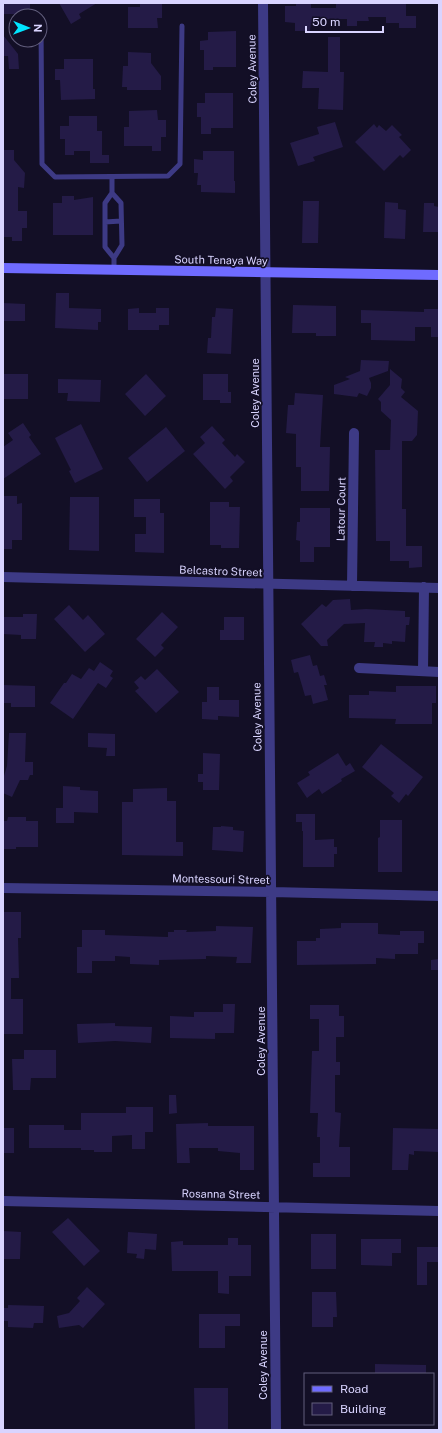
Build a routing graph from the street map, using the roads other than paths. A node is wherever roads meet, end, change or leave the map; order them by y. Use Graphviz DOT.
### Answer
graph roads {
  1 [pos="263,3"];
  2 [pos="182,26"];
  3 [pos="41,48"];
  4 [pos="112,177"];
  5 [pos="112,193"];
  6 [pos="121,221"];
  7 [pos="105,222"];
  8 [pos="114,258"];
  9 [pos="3,268"];
  10 [pos="114,270"];
  11 [pos="266,273"];
  12 [pos="439,275"];
  13 [pos="354,433"];
  14 [pos="3,578"];
  15 [pos="268,584"];
  16 [pos="352,586"];
  17 [pos="424,587"];
  18 [pos="439,588"];
  19 [pos="359,668"];
  20 [pos="423,671"];
  21 [pos="439,672"];
  22 [pos="3,888"];
  23 [pos="272,892"];
  24 [pos="439,896"];
  25 [pos="3,1201"];
  26 [pos="274,1207"];
  27 [pos="439,1211"];
  28 [pos="276,1430"];
  1 -- 11 [label="street, Coley Avenue"];
  2 -- 4 [label="lane"];
  3 -- 4 [label="lane"];
  4 -- 5 [label="lane"];
  5 -- 6 [label="lane"];
  5 -- 7 [label="lane"];
  6 -- 7 [label="lane"];
  6 -- 8 [label="lane"];
  7 -- 8 [label="lane"];
  8 -- 10 [label="lane"];
  9 -- 10 [label="street, South Tenaya Way"];
  10 -- 11 [label="street, South Tenaya Way"];
  11 -- 12 [label="street, South Tenaya Way"];
  11 -- 15 [label="street, Coley Avenue"];
  13 -- 16 [label="street, Latour Court"];
  14 -- 15 [label="street, Belcastro Street"];
  15 -- 16 [label="street, Belcastro Street"];
  15 -- 23 [label="street, Coley Avenue"];
  16 -- 17 [label="street, Belcastro Street"];
  17 -- 18 [label="street, Belcastro Street"];
  17 -- 20 [label="street"];
  19 -- 20 [label="street"];
  20 -- 21 [label="street"];
  22 -- 23 [label="street, Montessouri Street"];
  23 -- 24 [label="street, Montessouri Street"];
  23 -- 26 [label="street, Coley Avenue"];
  25 -- 26 [label="street, Rosanna Street"];
  26 -- 27 [label="street, Rosanna Street"];
  26 -- 28 [label="street, Coley Avenue"];
}
